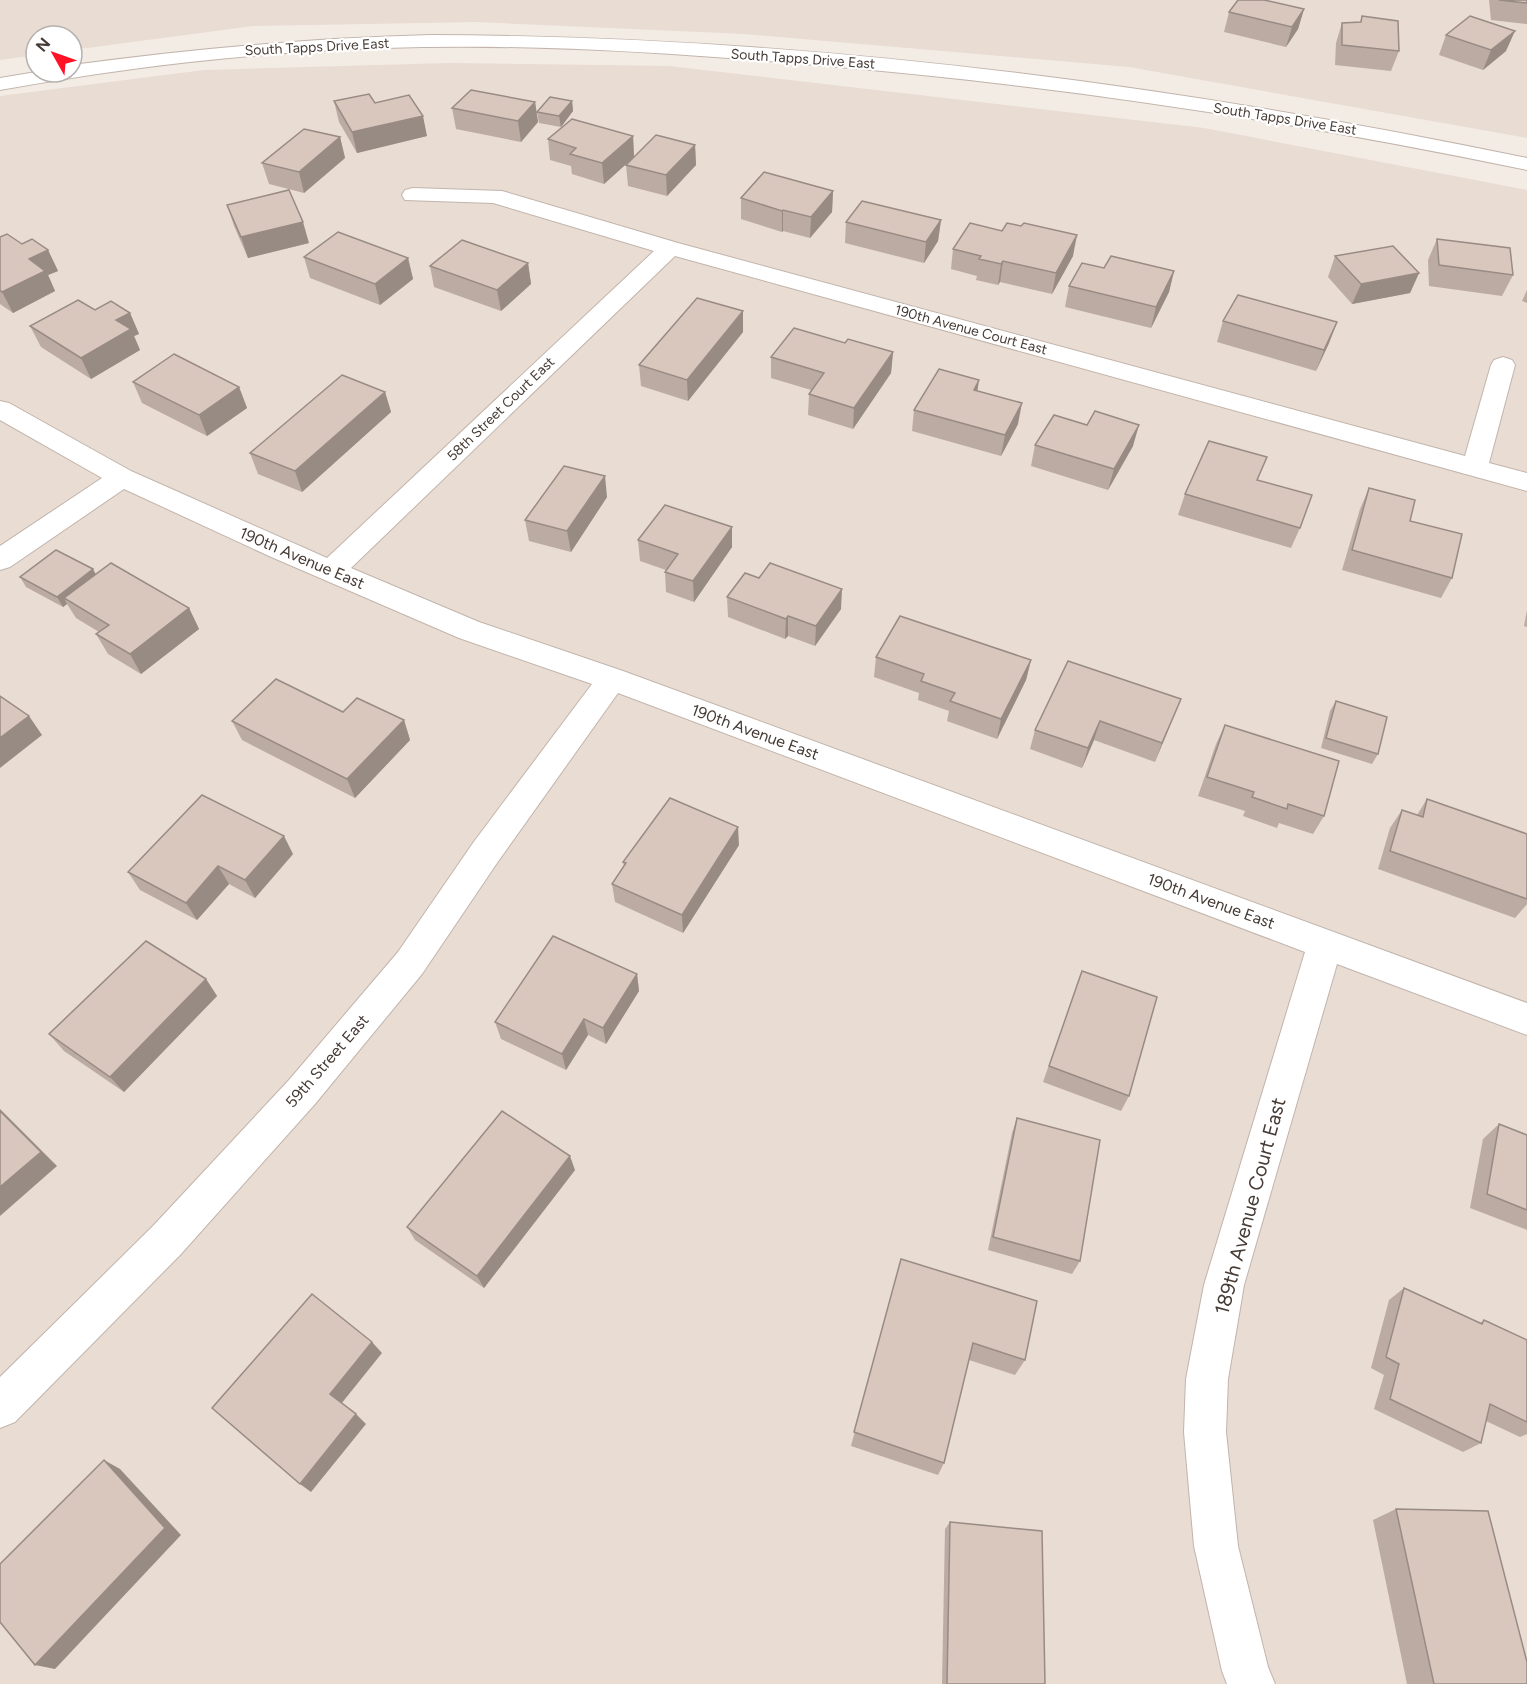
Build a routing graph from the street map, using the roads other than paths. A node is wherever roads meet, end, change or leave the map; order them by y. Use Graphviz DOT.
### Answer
graph roads {
  1 [pos="84,70"];
  2 [pos="24,80"];
  3 [pos="0,84"];
  4 [pos="1527,164"];
  5 [pos="413,195"];
  6 [pos="670,248"];
  7 [pos="1503,365"];
  8 [pos="0,409"];
  9 [pos="1475,467"];
  10 [pos="122,477"];
  11 [pos="1527,482"];
  12 [pos="0,560"];
  13 [pos="331,571"];
  14 [pos="612,679"];
  15 [pos="1325,944"];
  16 [pos="1527,1019"];
  17 [pos="0,1407"];
  18 [pos="1251,1684"];
  1 -- 4 [label="street, South Tapps Drive East"];
  2 -- 3 [label="street"];
  5 -- 6 [label="street, 190th Avenue Court East"];
  6 -- 9 [label="street, 190th Avenue Court East"];
  6 -- 13 [label="street, 58th Street Court East"];
  7 -- 9 [label="street"];
  8 -- 10 [label="street, 190th Avenue East"];
  9 -- 11 [label="street, 190th Avenue Court East"];
  10 -- 12 [label="street"];
  10 -- 13 [label="street, 190th Avenue East"];
  13 -- 14 [label="street, 190th Avenue East"];
  14 -- 15 [label="street, 190th Avenue East"];
  14 -- 17 [label="street, 59th Street East"];
  15 -- 16 [label="street, 190th Avenue East"];
  15 -- 18 [label="street, 189th Avenue Court East"];
}
